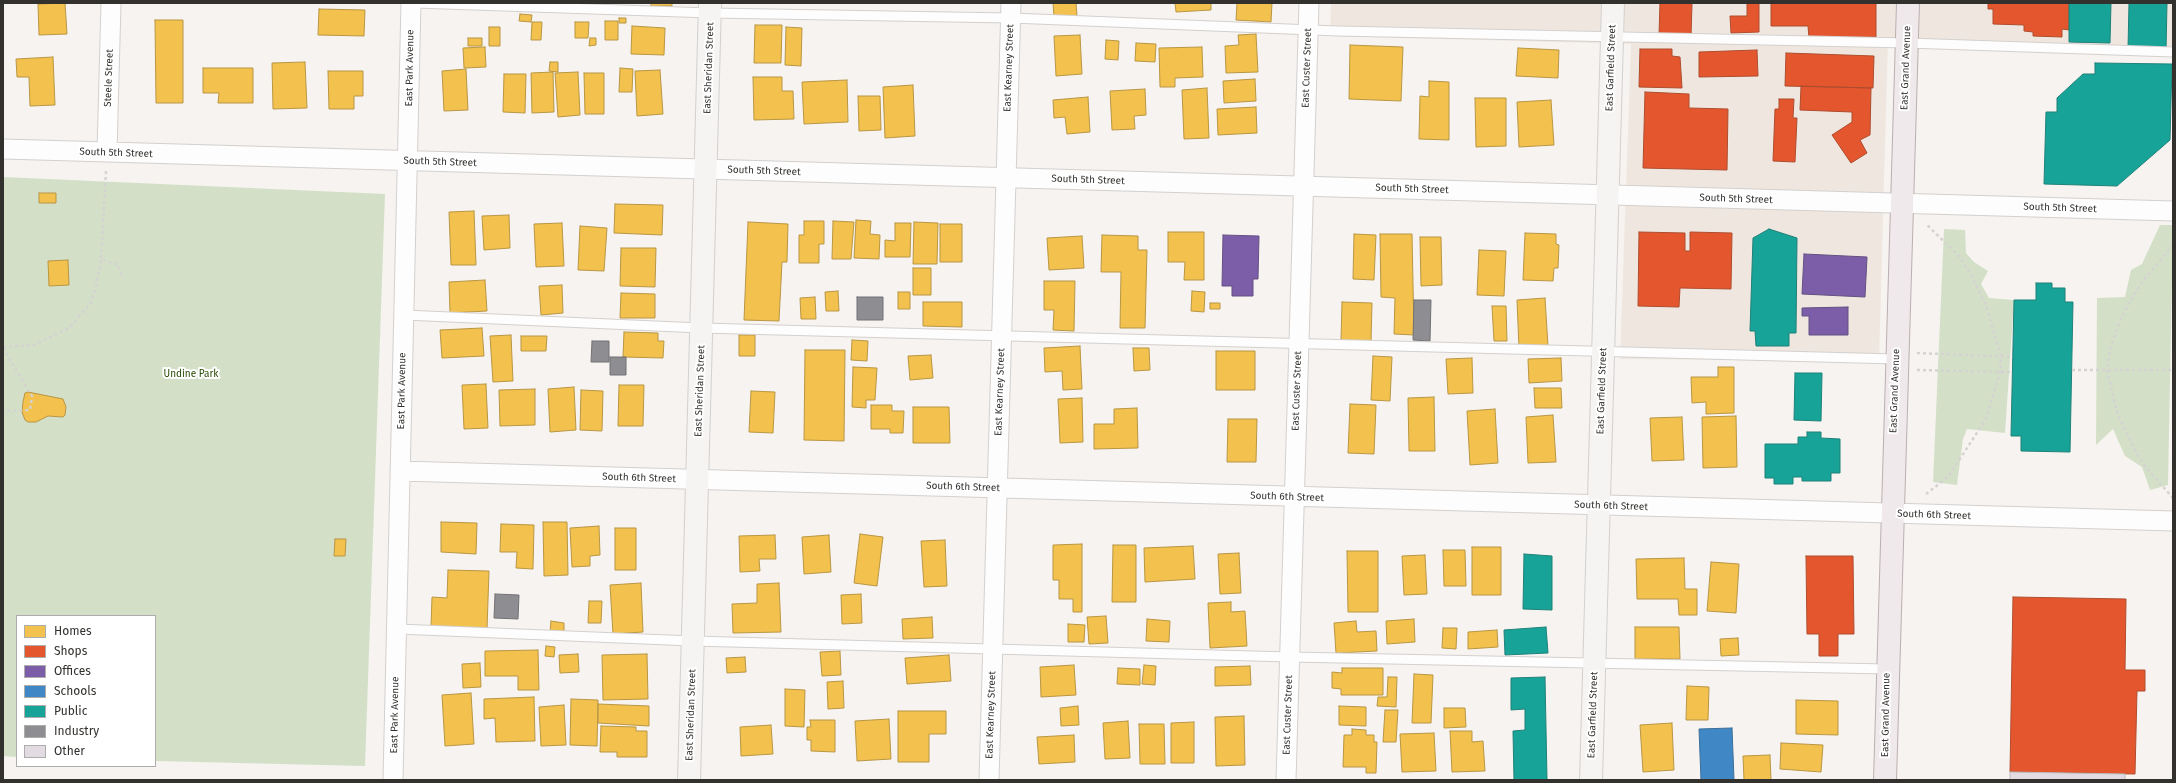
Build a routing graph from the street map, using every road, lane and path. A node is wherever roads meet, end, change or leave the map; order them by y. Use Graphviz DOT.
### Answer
graph roads {
  1 [pos="111,3"];
  2 [pos="411,3"];
  3 [pos="415,3"];
  4 [pos="1309,3"];
  5 [pos="1613,3"];
  6 [pos="1908,3"];
  7 [pos="710,8"];
  8 [pos="1011,11"];
  9 [pos="1308,30"];
  10 [pos="1612,37"];
  11 [pos="1907,43"];
  12 [pos="2173,52"];
  13 [pos="3,150"];
  14 [pos="107,152"];
  15 [pos="408,161"];
  16 [pos="706,169"];
  17 [pos="1006,178"];
  18 [pos="1304,186"];
  19 [pos="1608,195"];
  20 [pos="1901,203"];
  21 [pos="2173,211"];
  22 [pos="2173,245"];
  23 [pos="100,259"];
  24 [pos="122,279"];
  25 [pos="404,315"];
  26 [pos="701,328"];
  27 [pos="1002,336"];
  28 [pos="1299,342"];
  29 [pos="3,348"];
  30 [pos="1603,351"];
  31 [pos="2001,356"];
  32 [pos="2012,357"];
  33 [pos="1896,360"];
  34 [pos="2072,370"];
  35 [pos="2107,370"];
  36 [pos="2173,370"];
  37 [pos="2000,372"];
  38 [pos="2012,372"];
  39 [pos="3,411"];
  40 [pos="400,472"];
  41 [pos="697,480"];
  42 [pos="997,488"];
  43 [pos="1922,496"];
  44 [pos="1294,497"];
  45 [pos="2173,498"];
  46 [pos="1599,505"];
  47 [pos="1892,514"];
  48 [pos="2173,521"];
  49 [pos="397,629"];
  50 [pos="693,641"];
  51 [pos="992,648"];
  52 [pos="1290,657"];
  53 [pos="1595,662"];
  54 [pos="1888,669"];
  55 [pos="393,780"];
  56 [pos="689,780"];
  57 [pos="988,780"];
  58 [pos="1286,780"];
  59 [pos="1591,780"];
  60 [pos="1885,780"];
  1 -- 14 [label="street, Steele Street"];
  2 -- 15 [label="street, East Park Avenue"];
  3 -- 7 [label="lane"];
  4 -- 9 [label="street, East Custer Street"];
  5 -- 10 [label="street, East Garfield Street"];
  6 -- 11 [label="main road, East Grand Avenue"];
  7 -- 8 [label="lane"];
  7 -- 16 [label="street, East Sheridan Street"];
  8 -- 9 [label="lane"];
  8 -- 17 [label="street, East Kearney Street"];
  9 -- 10 [label="lane"];
  9 -- 18 [label="street, East Custer Street"];
  10 -- 11 [label="lane"];
  10 -- 19 [label="street, East Garfield Street"];
  11 -- 12 [label="lane"];
  11 -- 20 [label="main road, East Grand Avenue"];
  13 -- 14 [label="street, South 5th Street"];
  14 -- 15 [label="street, South 5th Street"];
  14 -- 23 [label="path"];
  15 -- 16 [label="street, South 5th Street"];
  15 -- 25 [label="street, East Park Avenue"];
  16 -- 17 [label="street, South 5th Street"];
  16 -- 26 [label="street, East Sheridan Street"];
  17 -- 18 [label="street, South 5th Street"];
  17 -- 27 [label="street, East Kearney Street"];
  18 -- 19 [label="street, South 5th Street"];
  18 -- 28 [label="street, East Custer Street"];
  19 -- 20 [label="street, South 5th Street"];
  19 -- 30 [label="street, East Garfield Street"];
  20 -- 21 [label="street, South 5th Street"];
  20 -- 31 [label="path"];
  20 -- 33 [label="main road, East Grand Avenue"];
  22 -- 35 [label="path"];
  23 -- 24 [label="path"];
  23 -- 29 [label="path"];
  25 -- 26 [label="lane"];
  25 -- 40 [label="street, East Park Avenue"];
  26 -- 27 [label="lane"];
  26 -- 41 [label="street, East Sheridan Street"];
  27 -- 28 [label="lane"];
  27 -- 42 [label="street, East Kearney Street"];
  28 -- 30 [label="lane"];
  28 -- 44 [label="street, East Custer Street"];
  29 -- 39 [label="path"];
  30 -- 33 [label="lane"];
  30 -- 46 [label="street, East Garfield Street"];
  31 -- 32 [label="path"];
  31 -- 33 [label="path"];
  31 -- 37 [label="path"];
  33 -- 37 [label="path"];
  33 -- 47 [label="main road, East Grand Avenue"];
  34 -- 35 [label="path"];
  35 -- 36 [label="path"];
  35 -- 45 [label="path"];
  37 -- 38 [label="path"];
  37 -- 43 [label="path"];
  40 -- 41 [label="street, South 6th Street"];
  40 -- 49 [label="street, East Park Avenue"];
  41 -- 42 [label="street, South 6th Street"];
  41 -- 50 [label="street, East Sheridan Street"];
  42 -- 44 [label="street, South 6th Street"];
  42 -- 51 [label="street, East Kearney Street"];
  44 -- 46 [label="street, South 6th Street"];
  44 -- 52 [label="street, East Custer Street"];
  46 -- 47 [label="street, South 6th Street"];
  46 -- 53 [label="street, East Garfield Street"];
  47 -- 48 [label="street, South 6th Street"];
  47 -- 54 [label="main road, East Grand Avenue"];
  49 -- 50 [label="lane"];
  49 -- 55 [label="street, East Park Avenue"];
  50 -- 51 [label="lane"];
  50 -- 56 [label="street, East Sheridan Street"];
  51 -- 52 [label="lane"];
  51 -- 57 [label="street, East Kearney Street"];
  52 -- 53 [label="lane"];
  52 -- 58 [label="street, East Custer Street"];
  53 -- 54 [label="lane"];
  53 -- 59 [label="street, East Garfield Street"];
  54 -- 60 [label="main road, East Grand Avenue"];
}
